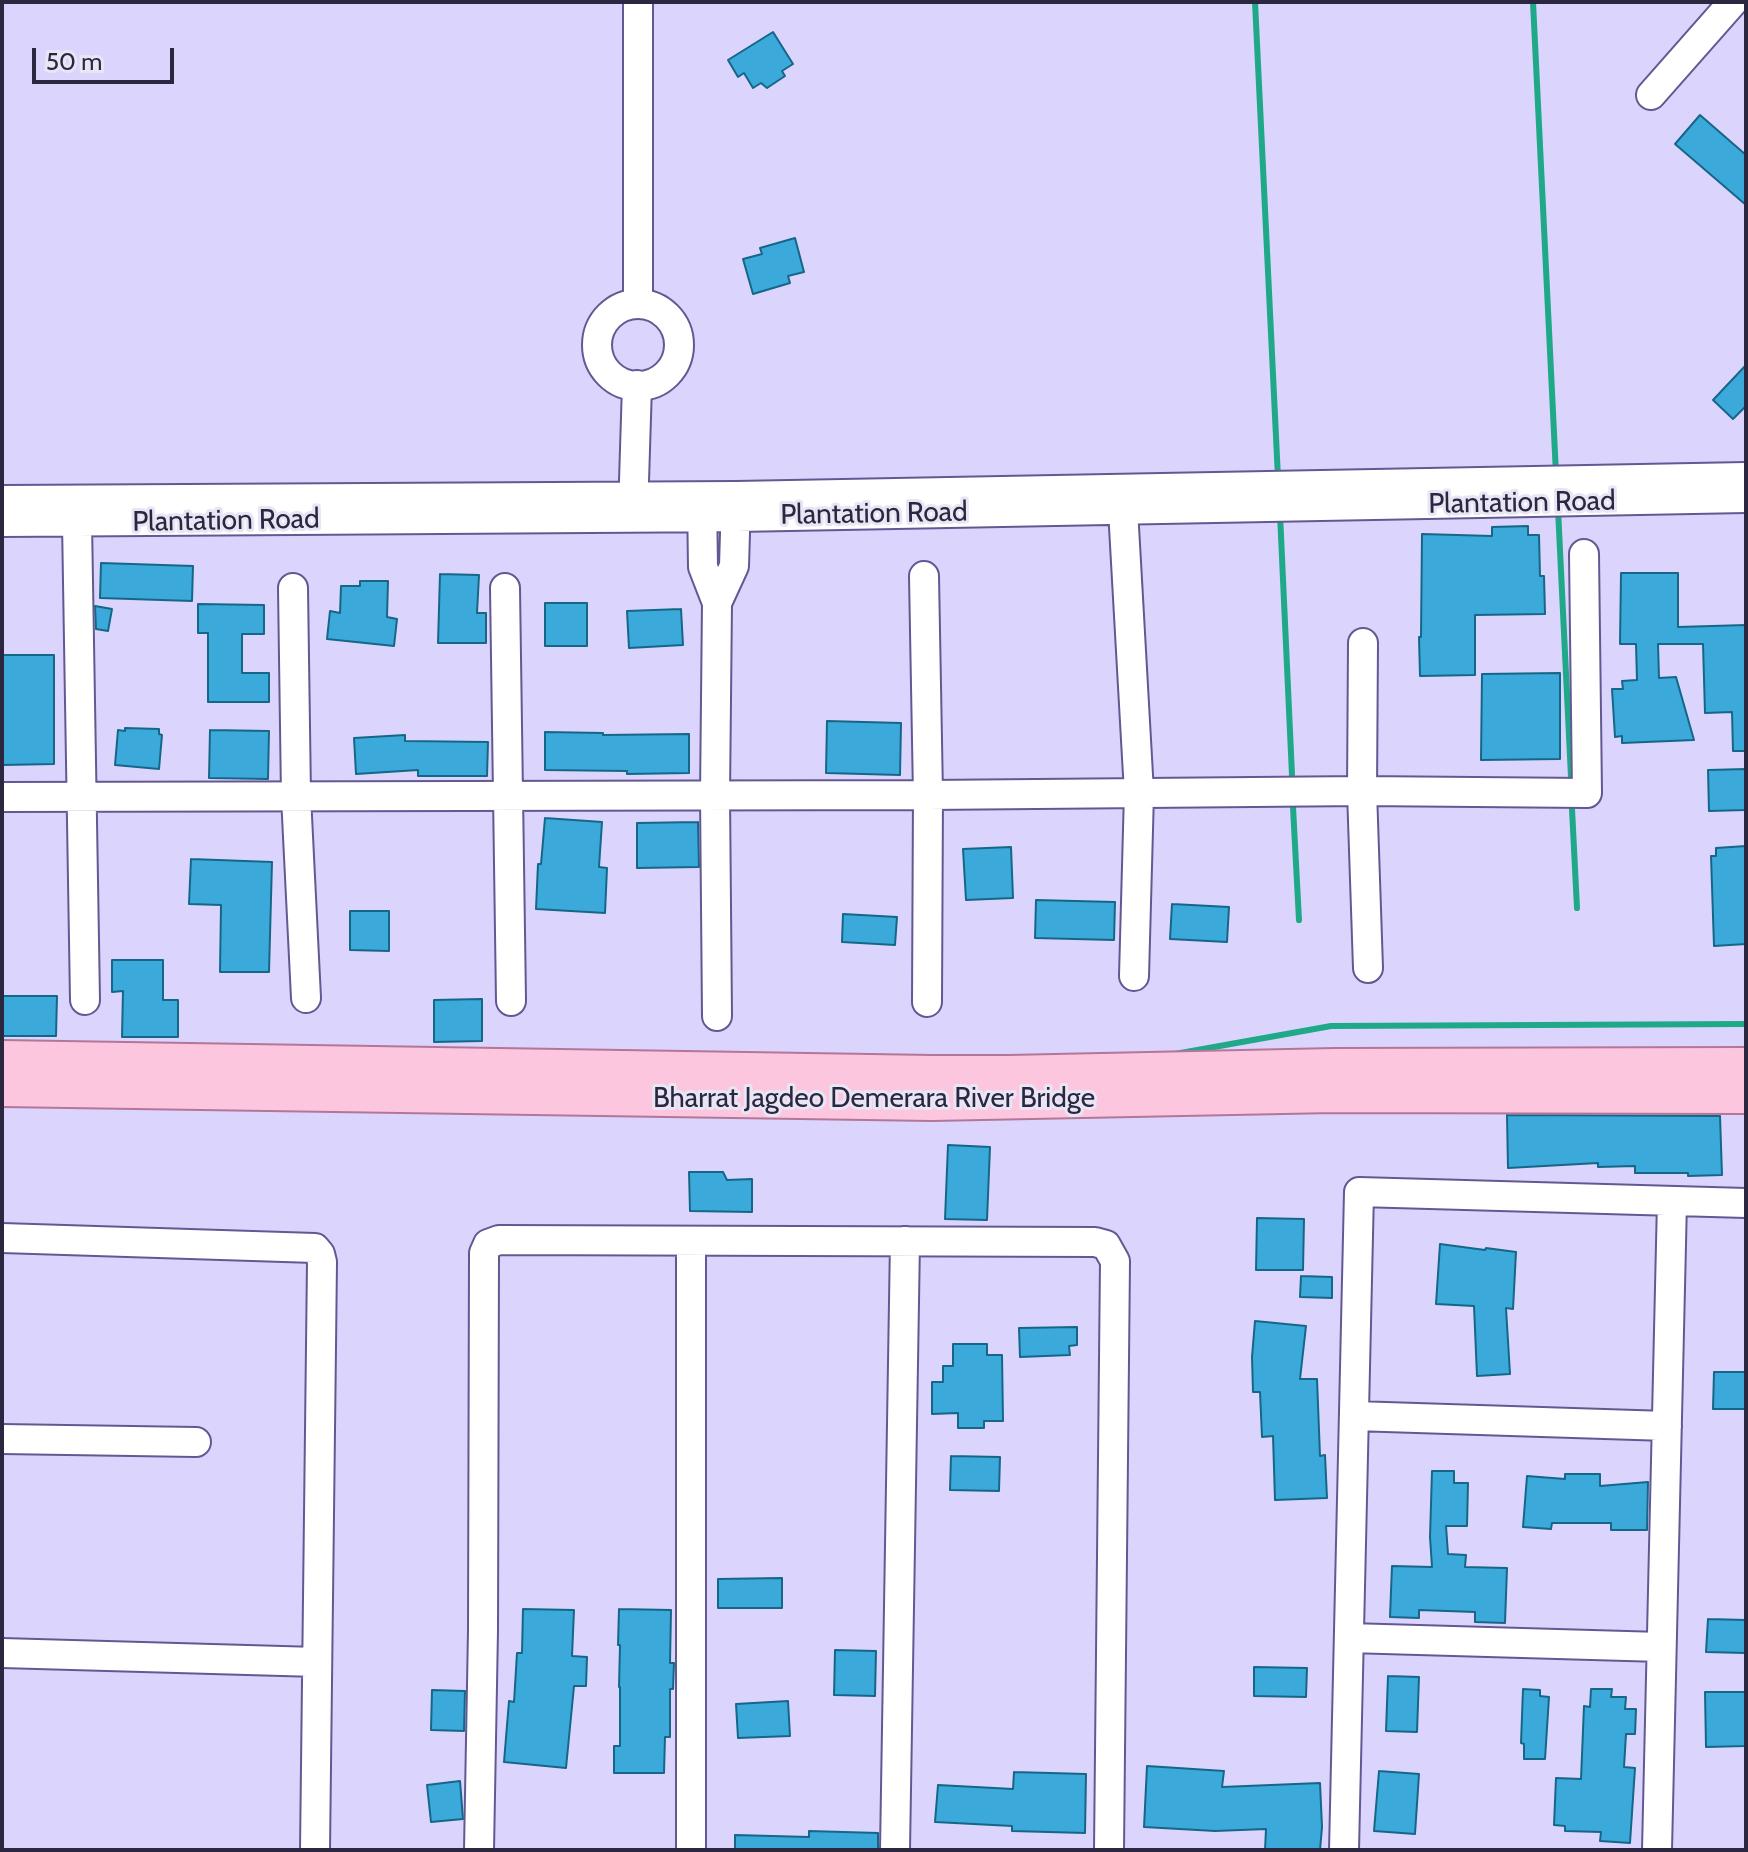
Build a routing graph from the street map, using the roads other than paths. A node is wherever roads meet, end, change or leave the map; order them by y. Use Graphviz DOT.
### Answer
graph roads {
  1 [pos="638,2"];
  2 [pos="1733,2"];
  3 [pos="1651,95"];
  4 [pos="638,304"];
  5 [pos="637,385"];
  6 [pos="1746,477"];
  7 [pos="1746,498"];
  8 [pos="2,500"];
  9 [pos="634,506"];
  10 [pos="702,506"];
  11 [pos="736,506"];
  12 [pos="1123,509"];
  13 [pos="2,522"];
  14 [pos="77,522"];
  15 [pos="1584,554"];
  16 [pos="924,576"];
  17 [pos="293,588"];
  18 [pos="505,588"];
  19 [pos="717,603"];
  20 [pos="1363,643"];
  21 [pos="1362,791"];
  22 [pos="1139,793"];
  23 [pos="715,795"];
  24 [pos="928,795"];
  25 [pos="296,796"];
  26 [pos="508,796"];
  27 [pos="2,797"];
  28 [pos="81,797"];
  29 [pos="1368,968"];
  30 [pos="1134,976"];
  31 [pos="306,998"];
  32 [pos="85,1000"];
  33 [pos="511,1001"];
  34 [pos="927,1002"];
  35 [pos="717,1016"];
  36 [pos="2,1058"];
  37 [pos="1746,1065"];
  38 [pos="2,1089"];
  39 [pos="1746,1096"];
  40 [pos="1672,1201"];
  41 [pos="1746,1203"];
  42 [pos="2,1238"];
  43 [pos="691,1241"];
  44 [pos="905,1241"];
  45 [pos="1354,1416"];
  46 [pos="1667,1426"];
  47 [pos="2,1439"];
  48 [pos="196,1442"];
  49 [pos="1349,1638"];
  50 [pos="1661,1647"];
  51 [pos="2,1653"];
  52 [pos="317,1662"];
  53 [pos="315,1850"];
  54 [pos="479,1850"];
  55 [pos="691,1850"];
  56 [pos="895,1850"];
  57 [pos="1109,1850"];
  58 [pos="1344,1850"];
  59 [pos="1657,1850"];
  1 -- 4 [label="street"];
  2 -- 3 [label="street"];
  4 -- 5 [label="street"];
  4 -- 5 [label="street"];
  5 -- 9 [label="street"];
  6 -- 11 [label="street, Plantation Road"];
  7 -- 12 [label="street, Plantation Road"];
  8 -- 9 [label="street, Plantation Road"];
  9 -- 10 [label="street, Plantation Road"];
  9 -- 14 [label="street, Plantation Road"];
  10 -- 11 [label="street, Plantation Road"];
  10 -- 19 [label="street"];
  11 -- 12 [label="street, Plantation Road"];
  11 -- 19 [label="street"];
  12 -- 22 [label="street"];
  13 -- 14 [label="street, Plantation Road"];
  14 -- 28 [label="street"];
  15 -- 21 [label="street"];
  16 -- 24 [label="street"];
  17 -- 25 [label="street"];
  18 -- 26 [label="street"];
  19 -- 23 [label="street"];
  20 -- 21 [label="street"];
  21 -- 22 [label="street"];
  21 -- 29 [label="street"];
  22 -- 24 [label="street"];
  22 -- 30 [label="street"];
  23 -- 24 [label="street"];
  23 -- 26 [label="street"];
  23 -- 35 [label="street"];
  24 -- 34 [label="street"];
  25 -- 26 [label="street"];
  25 -- 28 [label="street"];
  25 -- 31 [label="street"];
  26 -- 33 [label="street"];
  27 -- 28 [label="street"];
  28 -- 32 [label="street"];
  36 -- 37 [label="main road, Bharrat Jagdeo Demerara River Bridge"];
  38 -- 39 [label="main road, Bharrat Jagdeo Demerara River Bridge"];
  40 -- 41 [label="street"];
  40 -- 45 [label="street"];
  40 -- 46 [label="street"];
  42 -- 52 [label="street"];
  43 -- 44 [label="street"];
  43 -- 54 [label="street"];
  43 -- 55 [label="street"];
  44 -- 56 [label="street"];
  44 -- 57 [label="street"];
  45 -- 46 [label="street"];
  45 -- 49 [label="street"];
  46 -- 50 [label="street"];
  47 -- 48 [label="street"];
  49 -- 50 [label="street"];
  49 -- 58 [label="street"];
  50 -- 59 [label="street"];
  51 -- 52 [label="street"];
  52 -- 53 [label="street"];
}
